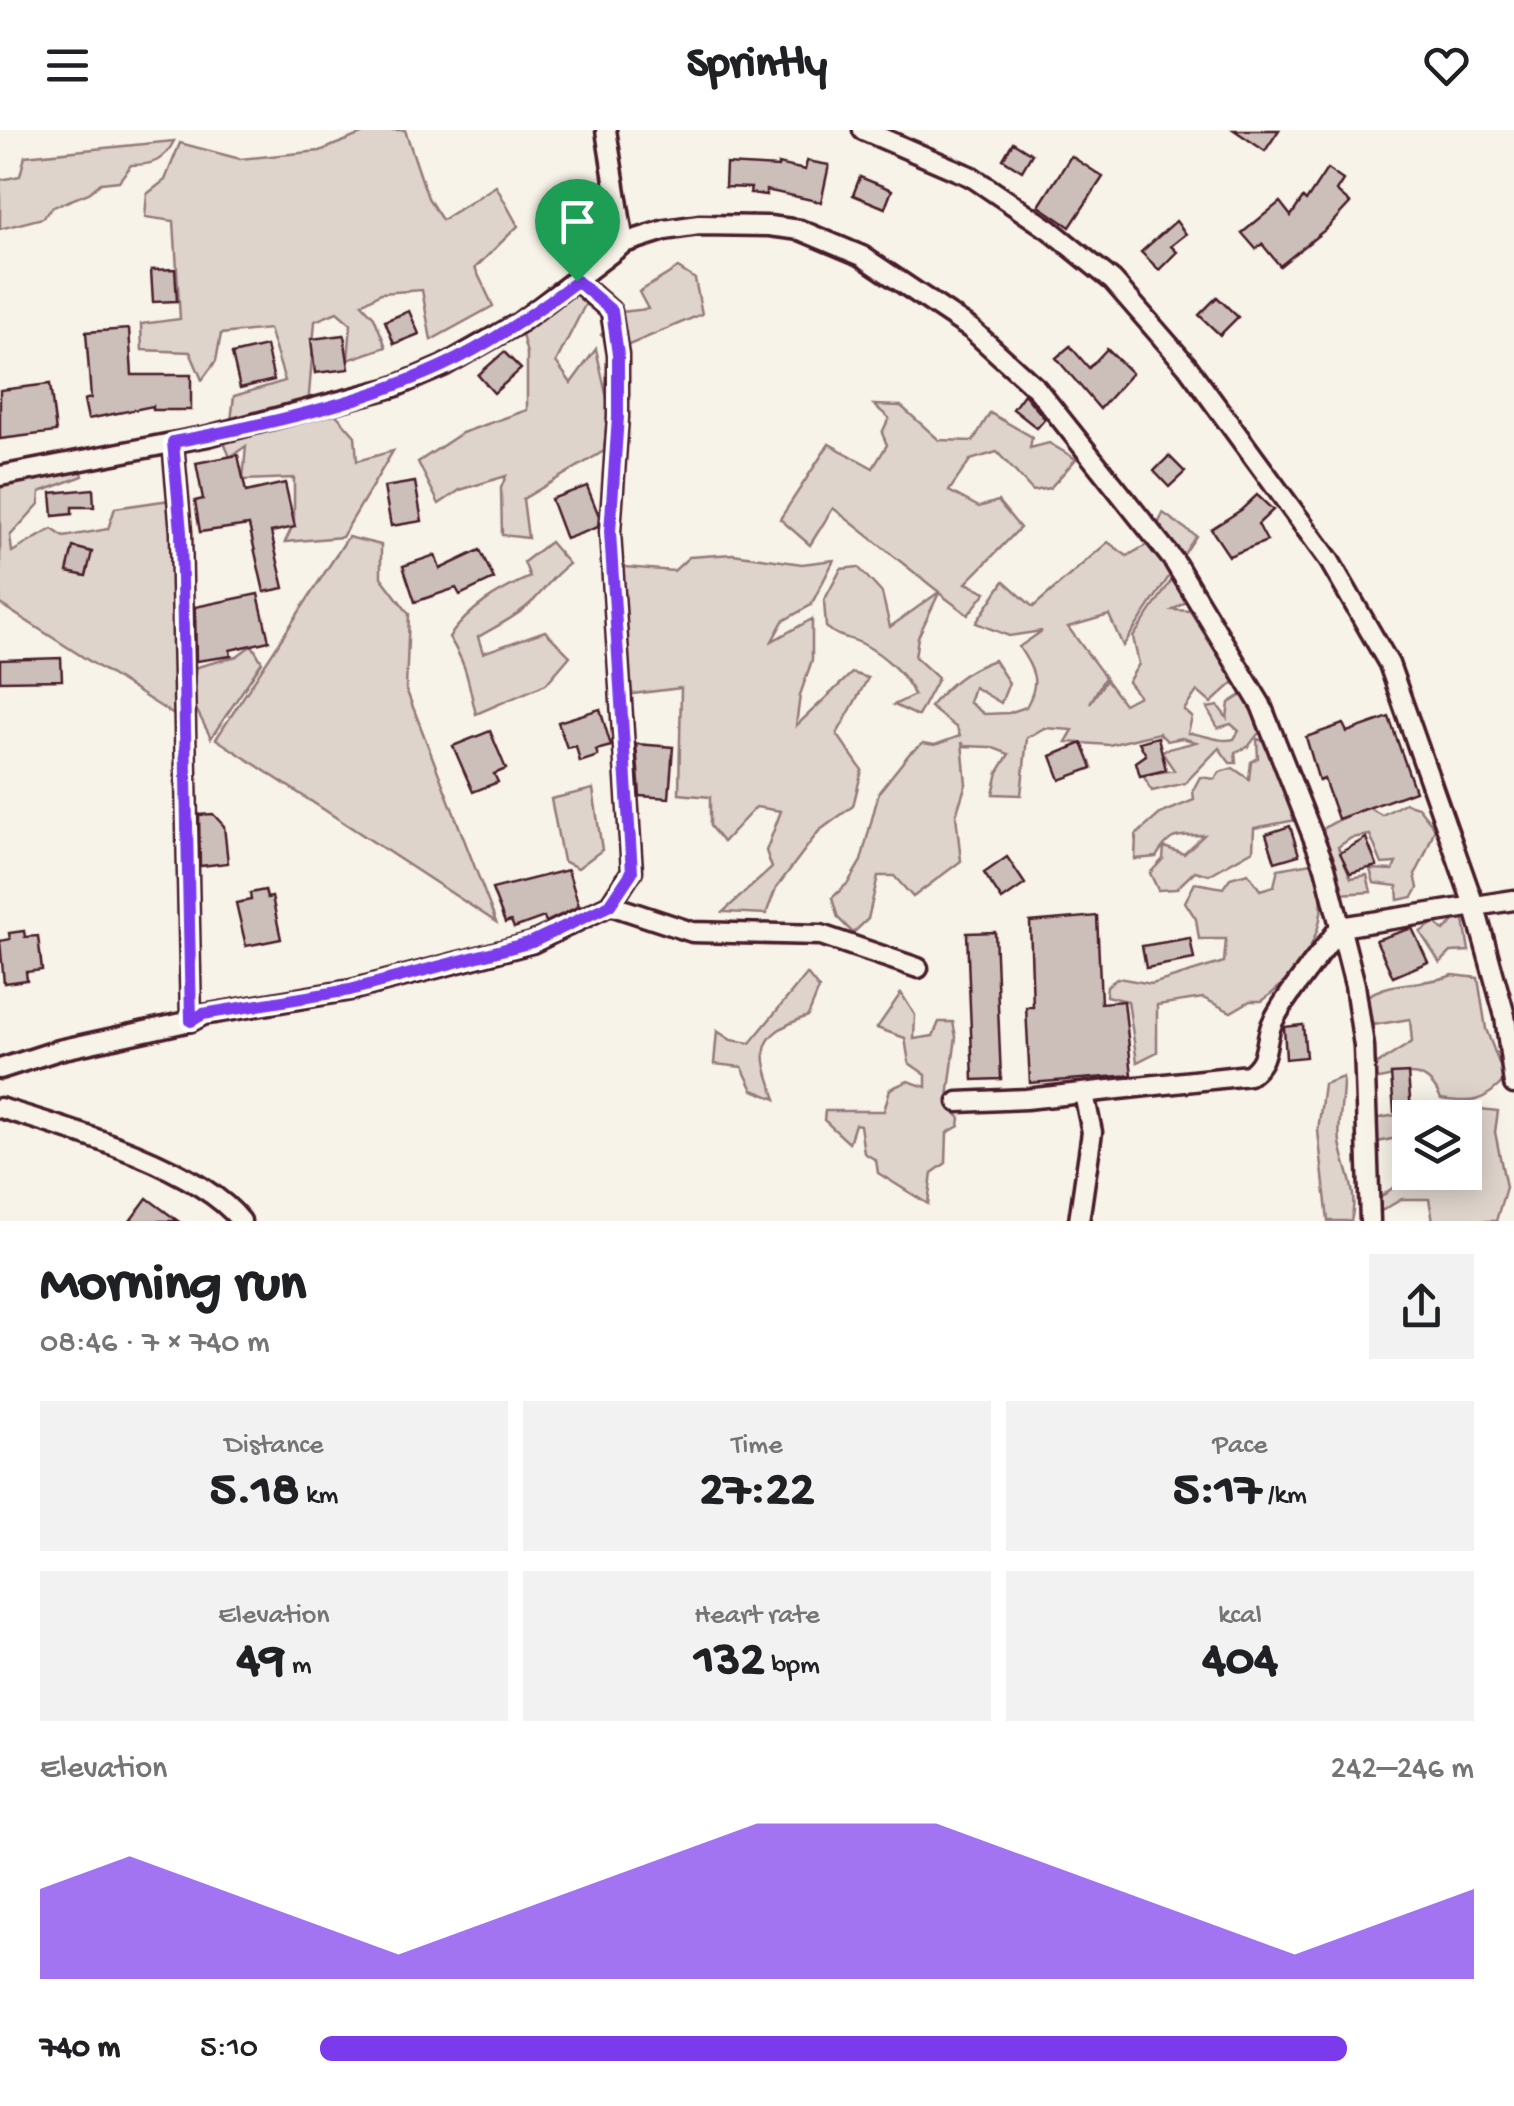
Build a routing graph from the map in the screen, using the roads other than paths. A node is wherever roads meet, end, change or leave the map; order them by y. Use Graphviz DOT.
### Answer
graph roads {
  1 [pos="606,130"];
  2 [pos="864,130"];
  3 [pos="624,243"];
  4 [pos="577,281"];
  5 [pos="173,442"];
  6 [pos="0,476"];
  7 [pos="1514,900"];
  8 [pos="610,905"];
  9 [pos="1475,908"];
  10 [pos="1340,927"];
  11 [pos="918,968"];
  12 [pos="191,1021"];
  13 [pos="0,1069"];
  14 [pos="1514,1084"];
  15 [pos="1084,1094"];
  16 [pos="958,1102"];
  17 [pos="0,1108"];
  18 [pos="241,1221"];
  19 [pos="1079,1221"];
  20 [pos="1370,1221"];
  1 -- 3 [label="street"];
  2 -- 9 [label="street"];
  3 -- 4 [label="street"];
  3 -- 10 [label="street"];
  4 -- 5 [label="street"];
  4 -- 8 [label="street"];
  5 -- 6 [label="street"];
  5 -- 12 [label="street"];
  7 -- 9 [label="street"];
  8 -- 11 [label="street"];
  8 -- 12 [label="street"];
  9 -- 10 [label="street"];
  9 -- 14 [label="street"];
  10 -- 15 [label="street"];
  10 -- 20 [label="street"];
  12 -- 13 [label="street"];
  15 -- 16 [label="street"];
  15 -- 19 [label="street"];
  17 -- 18 [label="street"];
}
